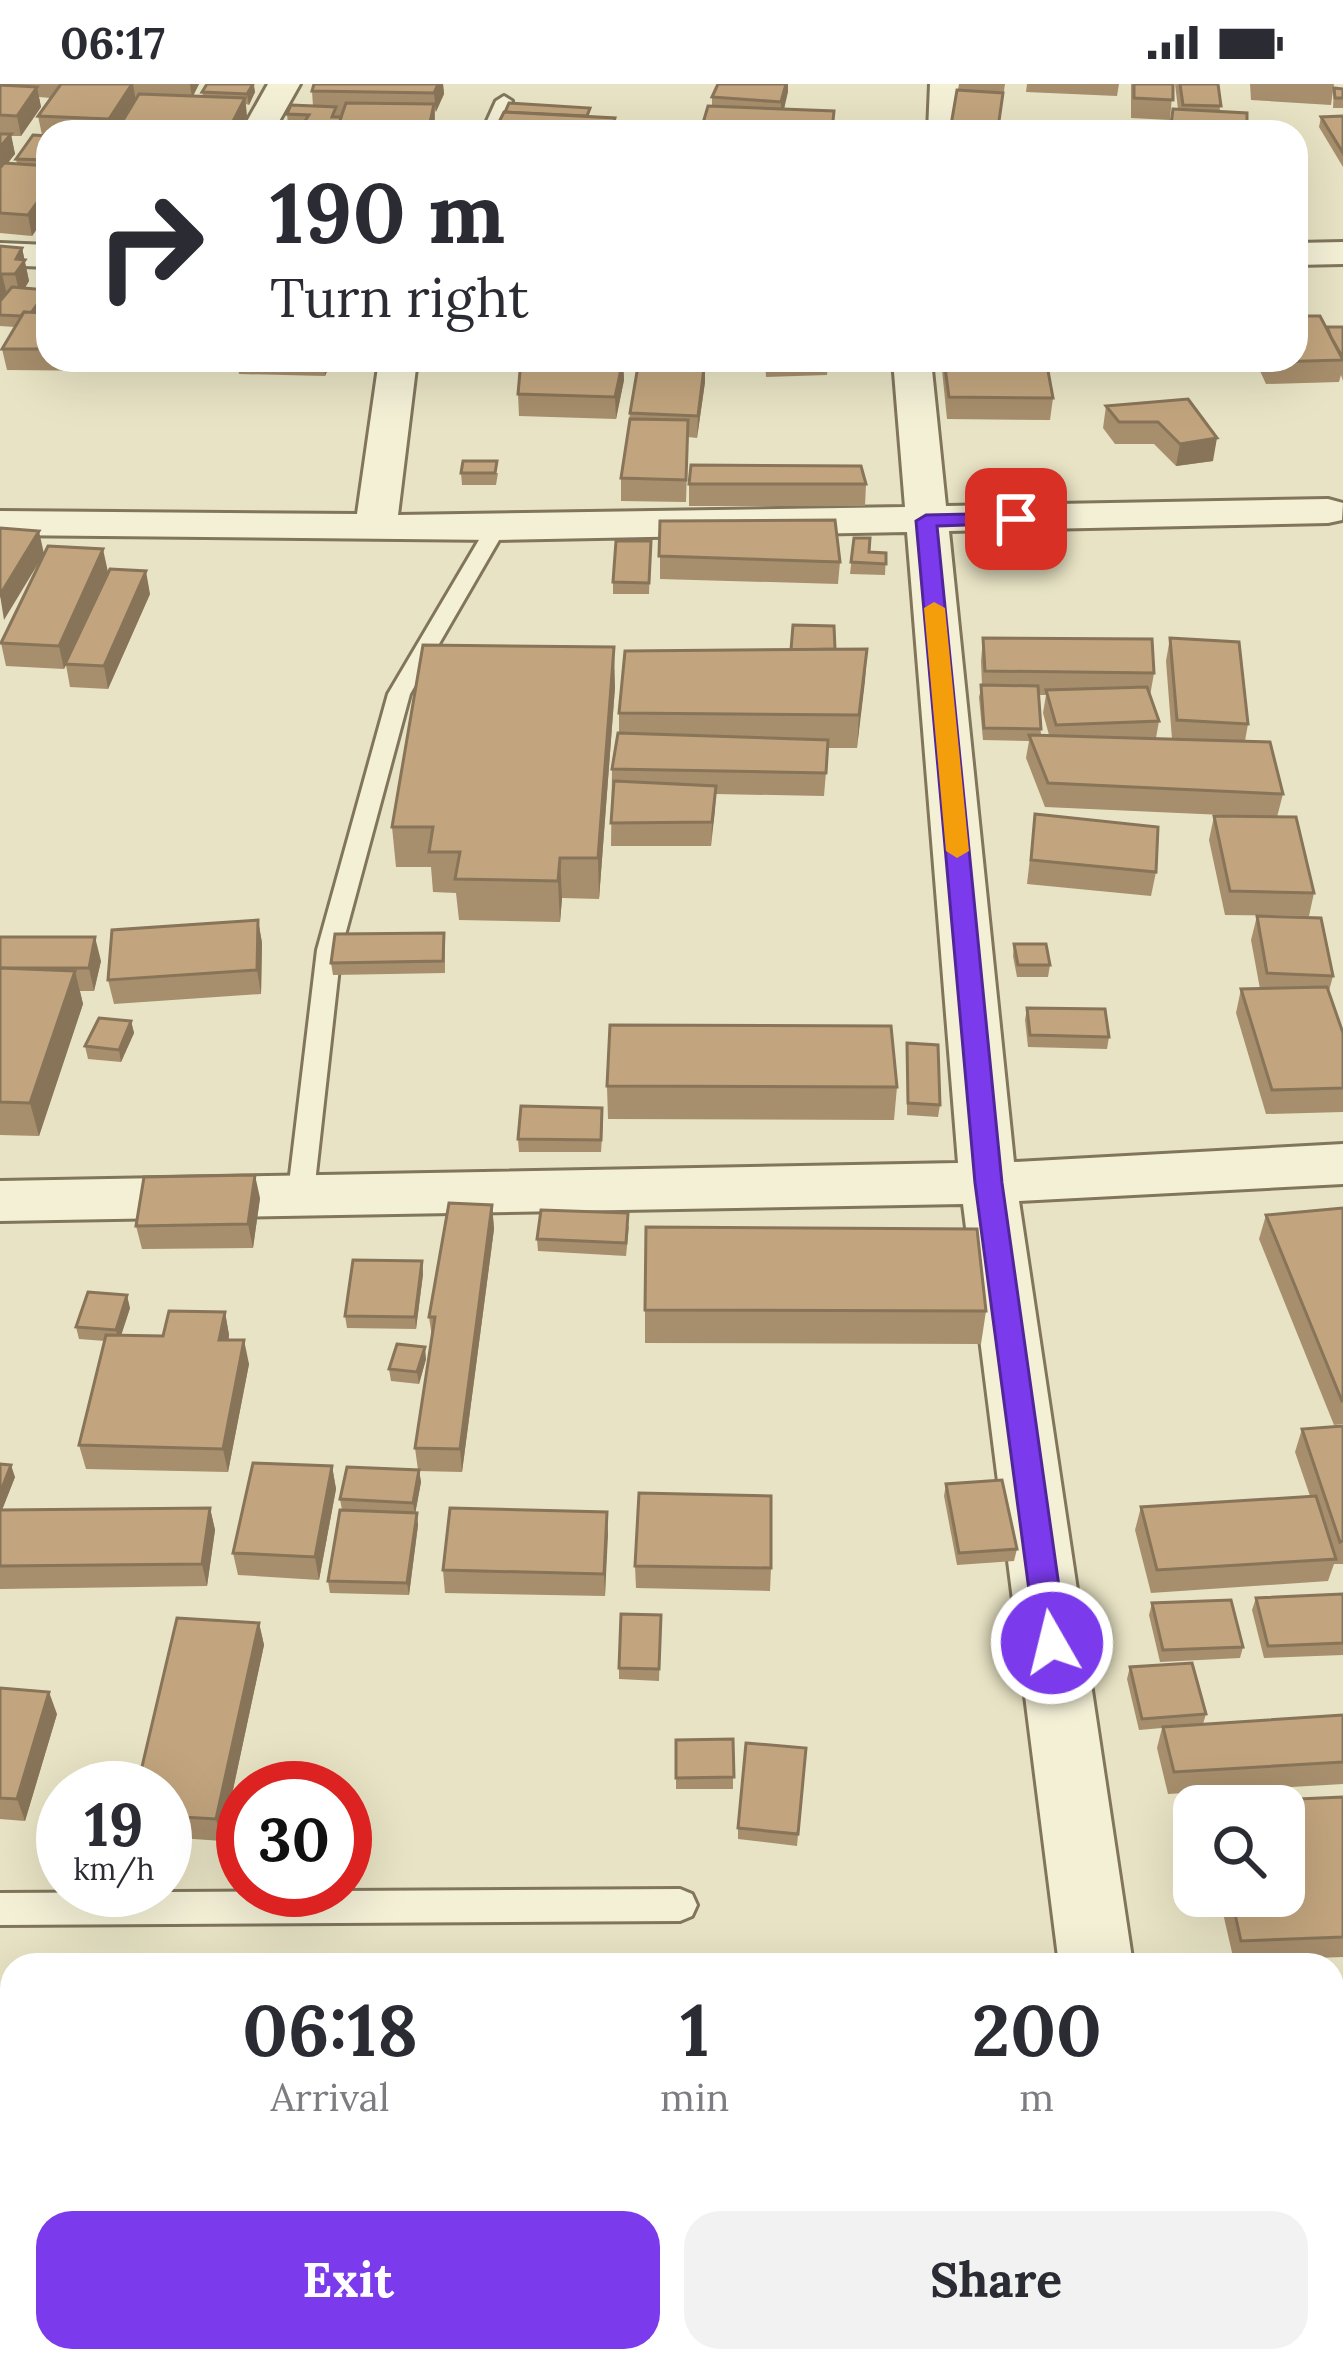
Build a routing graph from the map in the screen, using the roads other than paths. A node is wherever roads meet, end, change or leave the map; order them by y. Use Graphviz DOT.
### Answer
graph roads {
  1 [pos="284,84"];
  2 [pos="946,84"];
  3 [pos="504,101"];
  4 [pos="264,120"];
  5 [pos="495,120"];
  6 [pos="944,120"];
  7 [pos="1343,253"];
  8 [pos="0,254"];
  9 [pos="1308,254"];
  10 [pos="36,256"];
  11 [pos="396,372"];
  12 [pos="913,372"];
  13 [pos="1328,511"];
  14 [pos="926,521"];
  15 [pos="0,523"];
  16 [pos="376,526"];
  17 [pos="496,528"];
  18 [pos="1343,1164"];
  19 [pos="988,1183"];
  20 [pos="301,1192"];
  21 [pos="0,1201"];
  22 [pos="680,1905"];
  23 [pos="0,1909"];
  24 [pos="1094,1953"];
  1 -- 4 [label="street"];
  2 -- 6 [label="street"];
  3 -- 5 [label="lane"];
  7 -- 9 [label="street"];
  8 -- 10 [label="street"];
  11 -- 16 [label="street"];
  12 -- 14 [label="street"];
  13 -- 14 [label="street"];
  14 -- 17 [label="street"];
  14 -- 19 [label="street"];
  15 -- 16 [label="street"];
  16 -- 17 [label="street"];
  17 -- 20 [label="lane"];
  18 -- 19 [label="street"];
  19 -- 20 [label="street"];
  19 -- 24 [label="street"];
  20 -- 21 [label="street"];
  22 -- 23 [label="lane"];
}
